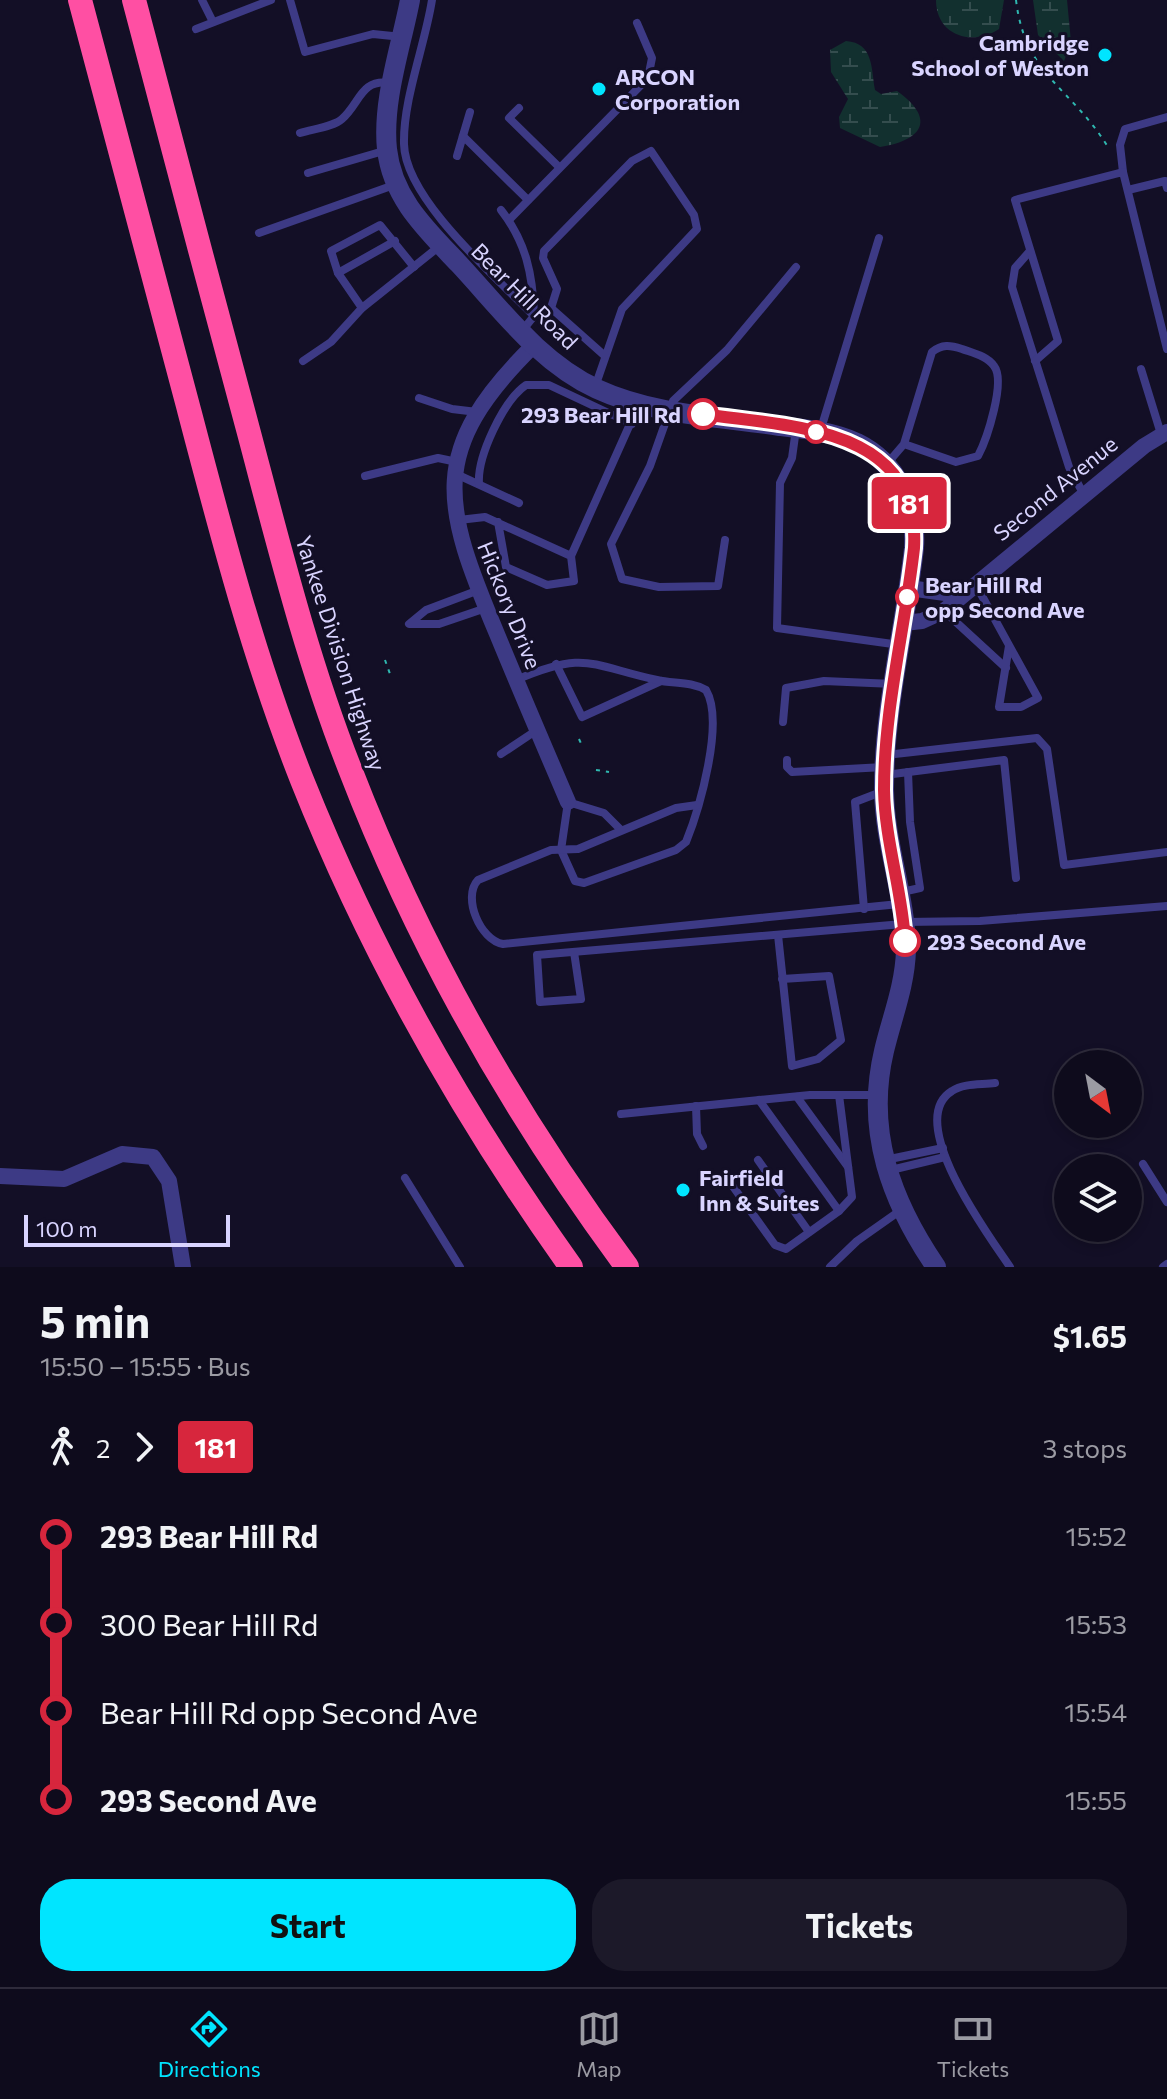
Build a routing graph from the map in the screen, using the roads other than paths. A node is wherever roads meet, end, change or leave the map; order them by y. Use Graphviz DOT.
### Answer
graph roads {
  1 [pos="80,0"];
  2 [pos="134,0"];
  3 [pos="202,0"];
  4 [pos="271,0"];
  5 [pos="290,0"];
  6 [pos="410,0"];
  7 [pos="432,0"];
  8 [pos="213,22"];
  9 [pos="637,23"];
  10 [pos="196,29"];
  11 [pos="401,46"];
  12 [pos="421,57"];
  13 [pos="394,84"];
  14 [pos="519,108"];
  15 [pos="470,112"];
  16 [pos="1167,117"];
  17 [pos="300,133"];
  18 [pos="463,136"];
  19 [pos="387,150"];
  20 [pos="457,156"];
  21 [pos="559,167"];
  22 [pos="1123,172"];
  23 [pos="308,173"];
  24 [pos="396,184"];
  25 [pos="1167,188"];
  26 [pos="1128,190"];
  27 [pos="528,200"];
  28 [pos="501,210"];
  29 [pos="509,220"];
  30 [pos="259,233"];
  31 [pos="879,238"];
  32 [pos="395,241"];
  33 [pos="441,245"];
  34 [pos="1030,251"];
  35 [pos="414,267"];
  36 [pos="796,267"];
  37 [pos="338,273"];
  38 [pos="362,308"];
  39 [pos="551,308"];
  40 [pos="530,331"];
  41 [pos="1167,349"];
  42 [pos="605,356"];
  43 [pos="303,361"];
  44 [pos="1035,361"];
  45 [pos="1141,369"];
  46 [pos="595,388"];
  47 [pos="419,398"];
  48 [pos="639,403"];
  49 [pos="668,409"];
  50 [pos="477,412"];
  51 [pos="632,424"];
  52 [pos="796,428"];
  53 [pos="820,432"];
  54 [pos="1164,434"];
  55 [pos="904,444"];
  56 [pos="886,465"];
  57 [pos="456,468"];
  58 [pos="365,476"];
  59 [pos="479,484"];
  60 [pos="1085,495"];
  61 [pos="519,503"];
  62 [pos="456,520"];
  63 [pos="498,522"];
  64 [pos="725,540"];
  65 [pos="571,556"];
  66 [pos="976,585"];
  67 [pos="909,588"];
  68 [pos="479,590"];
  69 [pos="486,608"];
  70 [pos="944,611"];
  71 [pos="904,623"];
  72 [pos="900,645"];
  73 [pos="1009,646"];
  74 [pos="556,664"];
  75 [pos="1006,668"];
  76 [pos="516,680"];
  77 [pos="661,681"];
  78 [pos="894,684"];
  79 [pos="783,722"];
  80 [pos="537,729"];
  81 [pos="501,754"];
  82 [pos="787,760"];
  83 [pos="885,772"];
  84 [pos="908,772"];
  85 [pos="568,802"];
  86 [pos="697,805"];
  87 [pos="621,830"];
  88 [pos="912,835"];
  89 [pos="888,840"];
  90 [pos="561,850"];
  91 [pos="1167,852"];
  92 [pos="1016,878"];
  93 [pos="1167,906"];
  94 [pos="864,909"];
  95 [pos="902,911"];
  96 [pos="778,935"];
  97 [pos="574,952"];
  98 [pos="782,979"];
  99 [pos="995,1083"];
  100 [pos="839,1095"];
  101 [pos="878,1095"];
  102 [pos="797,1097"];
  103 [pos="759,1100"];
  104 [pos="696,1106"];
  105 [pos="621,1114"];
  106 [pos="703,1146"];
  107 [pos="944,1152"];
  108 [pos="758,1160"];
  109 [pos="1143,1164"];
  110 [pos="885,1166"];
  111 [pos="849,1167"];
  112 [pos="0,1176"];
  113 [pos="405,1178"];
  114 [pos="729,1181"];
  115 [pos="1167,1202"];
  116 [pos="901,1210"];
  117 [pos="839,1211"];
  118 [pos="809,1232"];
  119 [pos="183,1267"];
  120 [pos="460,1267"];
  121 [pos="571,1267"];
  122 [pos="627,1267"];
  123 [pos="830,1267"];
  124 [pos="936,1267"];
  125 [pos="1010,1267"];
  1 -- 121 [label="highway"];
  2 -- 122 [label="highway, Yankee Division Highway"];
  3 -- 8 [label="lane"];
  4 -- 8 [label="lane"];
  5 -- 11 [label="lane"];
  6 -- 11 [label="street, Bear Hill Road"];
  7 -- 12 [label="lane"];
  8 -- 10 [label="lane"];
  9 -- 21 [label="lane"];
  11 -- 12 [label="lane"];
  11 -- 13 [label="street, Bear Hill Road"];
  12 -- 40 [label="lane"];
  13 -- 17 [label="lane"];
  13 -- 19 [label="street, Bear Hill Road"];
  14 -- 21 [label="lane"];
  15 -- 18 [label="lane"];
  16 -- 22 [label="lane"];
  18 -- 20 [label="lane"];
  18 -- 27 [label="lane"];
  19 -- 23 [label="lane"];
  19 -- 24 [label="street, Bear Hill Road"];
  21 -- 27 [label="lane"];
  22 -- 26 [label="lane"];
  22 -- 34 [label="lane"];
  24 -- 30 [label="lane"];
  24 -- 33 [label="street, Bear Hill Road"];
  25 -- 26 [label="lane"];
  26 -- 41 [label="lane"];
  27 -- 29 [label="lane"];
  28 -- 29 [label="lane"];
  29 -- 40 [label="lane"];
  31 -- 53 [label="lane"];
  32 -- 35 [label="lane"];
  32 -- 37 [label="lane"];
  32 -- 37 [label="lane"];
  33 -- 35 [label="lane"];
  33 -- 40 [label="street, Bear Hill Road"];
  34 -- 44 [label="lane"];
  34 -- 44 [label="lane"];
  35 -- 38 [label="lane"];
  36 -- 49 [label="lane"];
  37 -- 38 [label="lane"];
  38 -- 43 [label="lane"];
  39 -- 40 [label="lane"];
  39 -- 42 [label="lane"];
  39 -- 42 [label="lane"];
  40 -- 46 [label="street, Bear Hill Road"];
  40 -- 50 [label="street, Hickory Drive"];
  42 -- 46 [label="lane"];
  44 -- 60 [label="lane"];
  45 -- 54 [label="lane"];
  46 -- 48 [label="street, Bear Hill Road"];
  47 -- 50 [label="lane"];
  48 -- 49 [label="street, Bear Hill Road"];
  48 -- 51 [label="lane"];
  49 -- 52 [label="street, Bear Hill Road"];
  49 -- 64 [label="lane"];
  50 -- 57 [label="street, Hickory Drive"];
  51 -- 59 [label="lane"];
  51 -- 65 [label="lane"];
  52 -- 53 [label="street, Bear Hill Road"];
  52 -- 72 [label="lane"];
  53 -- 56 [label="street, Bear Hill Road"];
  54 -- 60 [label="street, Second Avenue"];
  55 -- 55 [label="lane"];
  55 -- 56 [label="lane"];
  56 -- 67 [label="street, Bear Hill Road"];
  57 -- 58 [label="lane"];
  57 -- 59 [label="lane"];
  57 -- 62 [label="street, Hickory Drive"];
  59 -- 61 [label="lane"];
  60 -- 66 [label="street, Second Avenue"];
  62 -- 63 [label="lane"];
  62 -- 68 [label="street, Hickory Drive"];
  63 -- 65 [label="lane"];
  63 -- 65 [label="lane"];
  66 -- 67 [label="street"];
  66 -- 70 [label="street, Second Avenue"];
  66 -- 73 [label="lane"];
  67 -- 71 [label="street"];
  68 -- 69 [label="street, Hickory Drive"];
  68 -- 69 [label="lane"];
  69 -- 76 [label="street, Hickory Drive"];
  70 -- 71 [label="street, Second Avenue"];
  70 -- 75 [label="lane"];
  71 -- 72 [label="street"];
  72 -- 78 [label="street"];
  73 -- 75 [label="lane"];
  73 -- 75 [label="lane"];
  74 -- 76 [label="lane"];
  74 -- 77 [label="lane"];
  74 -- 77 [label="lane"];
  76 -- 80 [label="street, Hickory Drive"];
  77 -- 86 [label="lane"];
  78 -- 79 [label="lane"];
  78 -- 83 [label="street"];
  80 -- 81 [label="lane"];
  80 -- 85 [label="street, Hickory Drive"];
  82 -- 83 [label="lane"];
  83 -- 84 [label="lane"];
  83 -- 89 [label="street"];
  83 -- 91 [label="lane"];
  83 -- 94 [label="lane"];
  84 -- 88 [label="lane"];
  84 -- 92 [label="lane"];
  85 -- 87 [label="lane"];
  85 -- 90 [label="lane"];
  86 -- 87 [label="lane"];
  86 -- 90 [label="lane"];
  87 -- 90 [label="lane"];
  88 -- 89 [label="lane"];
  88 -- 95 [label="lane"];
  89 -- 95 [label="street"];
  90 -- 94 [label="lane"];
  93 -- 95 [label="lane"];
  94 -- 95 [label="lane"];
  95 -- 96 [label="lane"];
  95 -- 101 [label="street"];
  96 -- 97 [label="lane"];
  96 -- 98 [label="lane"];
  97 -- 97 [label="lane"];
  98 -- 98 [label="lane"];
  99 -- 107 [label="lane"];
  100 -- 101 [label="lane"];
  100 -- 102 [label="lane"];
  100 -- 111 [label="lane"];
  101 -- 110 [label="street"];
  102 -- 103 [label="lane"];
  102 -- 111 [label="lane"];
  103 -- 104 [label="lane"];
  103 -- 117 [label="lane"];
  104 -- 105 [label="lane"];
  104 -- 106 [label="lane"];
  107 -- 110 [label="lane"];
  107 -- 125 [label="lane"];
  108 -- 118 [label="lane"];
  109 -- 115 [label="lane"];
  110 -- 116 [label="street"];
  111 -- 117 [label="lane"];
  112 -- 119 [label="street"];
  113 -- 120 [label="lane"];
  114 -- 118 [label="lane"];
  116 -- 123 [label="lane"];
  116 -- 124 [label="street"];
  117 -- 118 [label="lane"];
}
